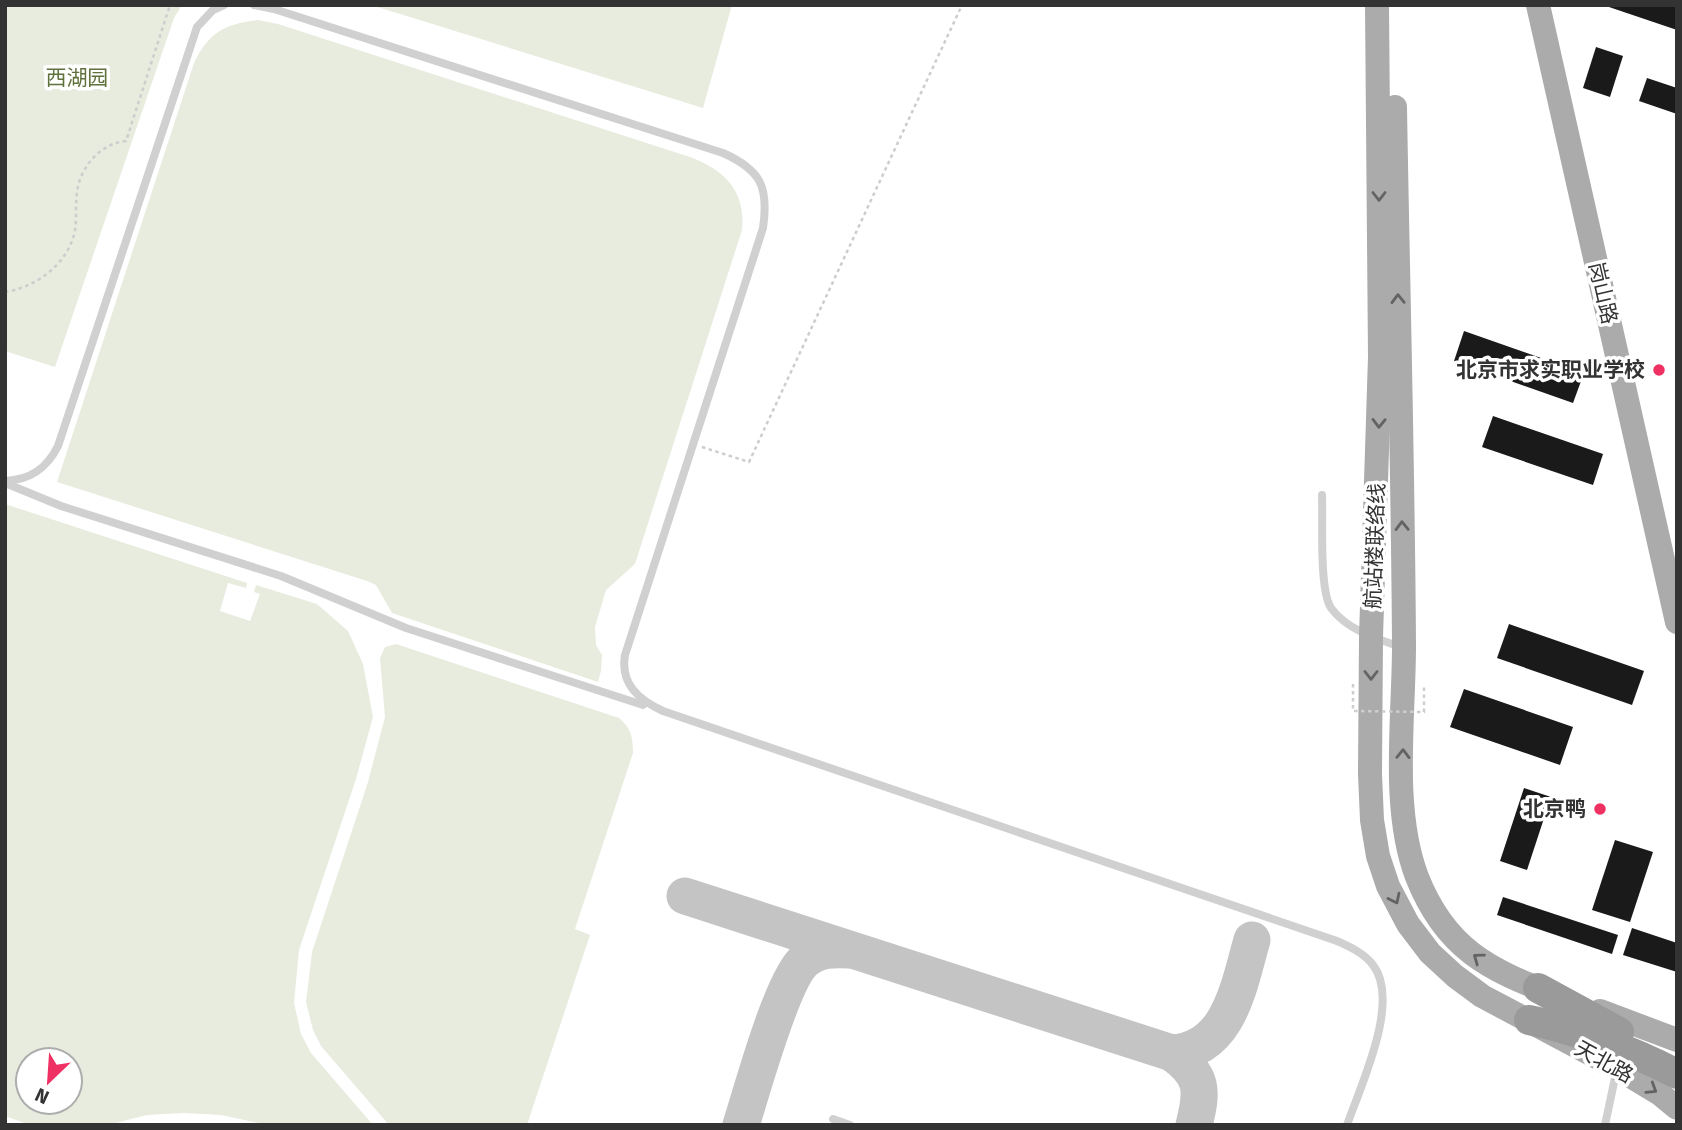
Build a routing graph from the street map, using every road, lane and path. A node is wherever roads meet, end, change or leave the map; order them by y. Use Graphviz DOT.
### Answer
graph roads {
  1 [pos="170,5"];
  2 [pos="223,5"];
  3 [pos="254,5"];
  4 [pos="962,5"];
  5 [pos="1377,5"];
  6 [pos="1394,5"];
  7 [pos="1538,5"];
  8 [pos="5,292"];
  9 [pos="693,444"];
  10 [pos="5,482"];
  11 [pos="1322,495"];
  12 [pos="1677,622"];
  13 [pos="1371,637"];
  14 [pos="1404,648"];
  15 [pos="1353,684"];
  16 [pos="1424,684"];
  17 [pos="663,711"];
  18 [pos="1538,988"];
  19 [pos="1528,1020"];
  20 [pos="1672,1058"];
  21 [pos="1617,1068"];
  22 [pos="1677,1108"];
  23 [pos="832,1119"];
  24 [pos="850,1125"];
  25 [pos="1348,1125"];
  26 [pos="1605,1125"];
  1 -- 8 [label="path"];
  2 -- 10 [label="lane"];
  3 -- 9 [label="lane"];
  4 -- 9 [label="path"];
  5 -- 13 [label="main road, 航站楼联络线, one-way"];
  14 -- 6 [label="main road, 航站楼联络线, one-way"];
  7 -- 12 [label="main road, 岗山路"];
  9 -- 17 [label="lane"];
  10 -- 17 [label="lane"];
  11 -- 13 [label="lane"];
  13 -- 14 [label="lane"];
  13 -- 19 [label="main road, 航站楼联络线, one-way"];
  18 -- 14 [label="main road, 航站楼联络线, one-way"];
  15 -- 16 [label="path, bridge"];
  17 -- 25 [label="lane"];
  18 -- 20 [label="highway"];
  19 -- 20 [label="highway"];
  19 -- 21 [label="main road, 天北路"];
  21 -- 22 [label="main road, 天北路, one-way"];
  21 -- 26 [label="lane"];
  23 -- 24 [label="lane"];
}
